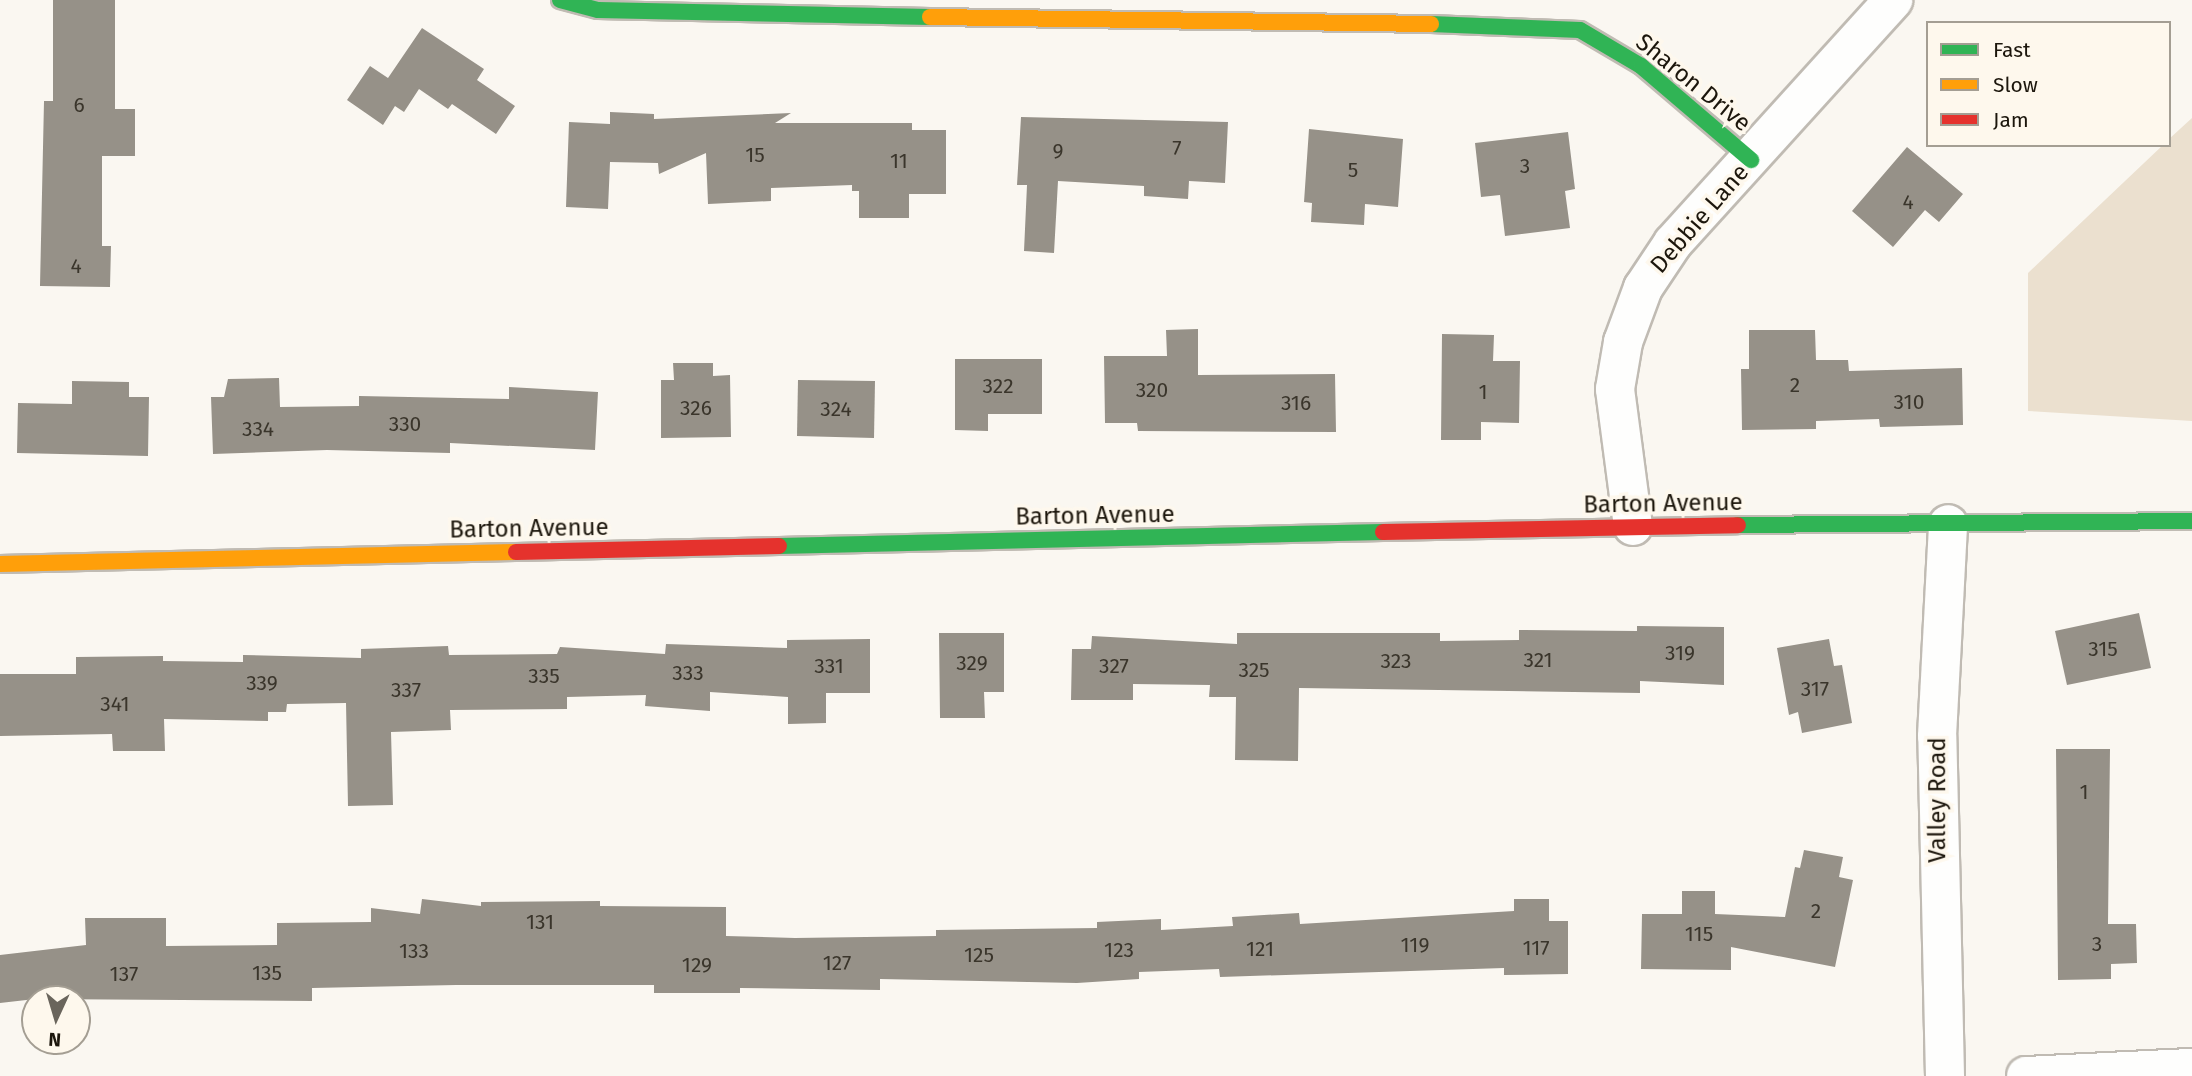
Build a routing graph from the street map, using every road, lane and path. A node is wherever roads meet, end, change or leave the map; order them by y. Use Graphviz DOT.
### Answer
graph roads {
  1 [pos="560,0"];
  2 [pos="1893,0"];
  3 [pos="1751,160"];
  4 [pos="2192,521"];
  5 [pos="1948,524"];
  6 [pos="1633,526"];
  7 [pos="0,564"];
  8 [pos="2192,1068"];
  9 [pos="1945,1076"];
  10 [pos="2026,1076"];
  1 -- 3 [label="street, Sharon Drive"];
  2 -- 3 [label="street, Debbie Lane"];
  3 -- 6 [label="street, Debbie Lane"];
  4 -- 5 [label="street, Barton Avenue"];
  5 -- 6 [label="street, Barton Avenue"];
  5 -- 9 [label="street, Valley Road"];
  6 -- 7 [label="street, Barton Avenue"];
  8 -- 10 [label="street"];
}
